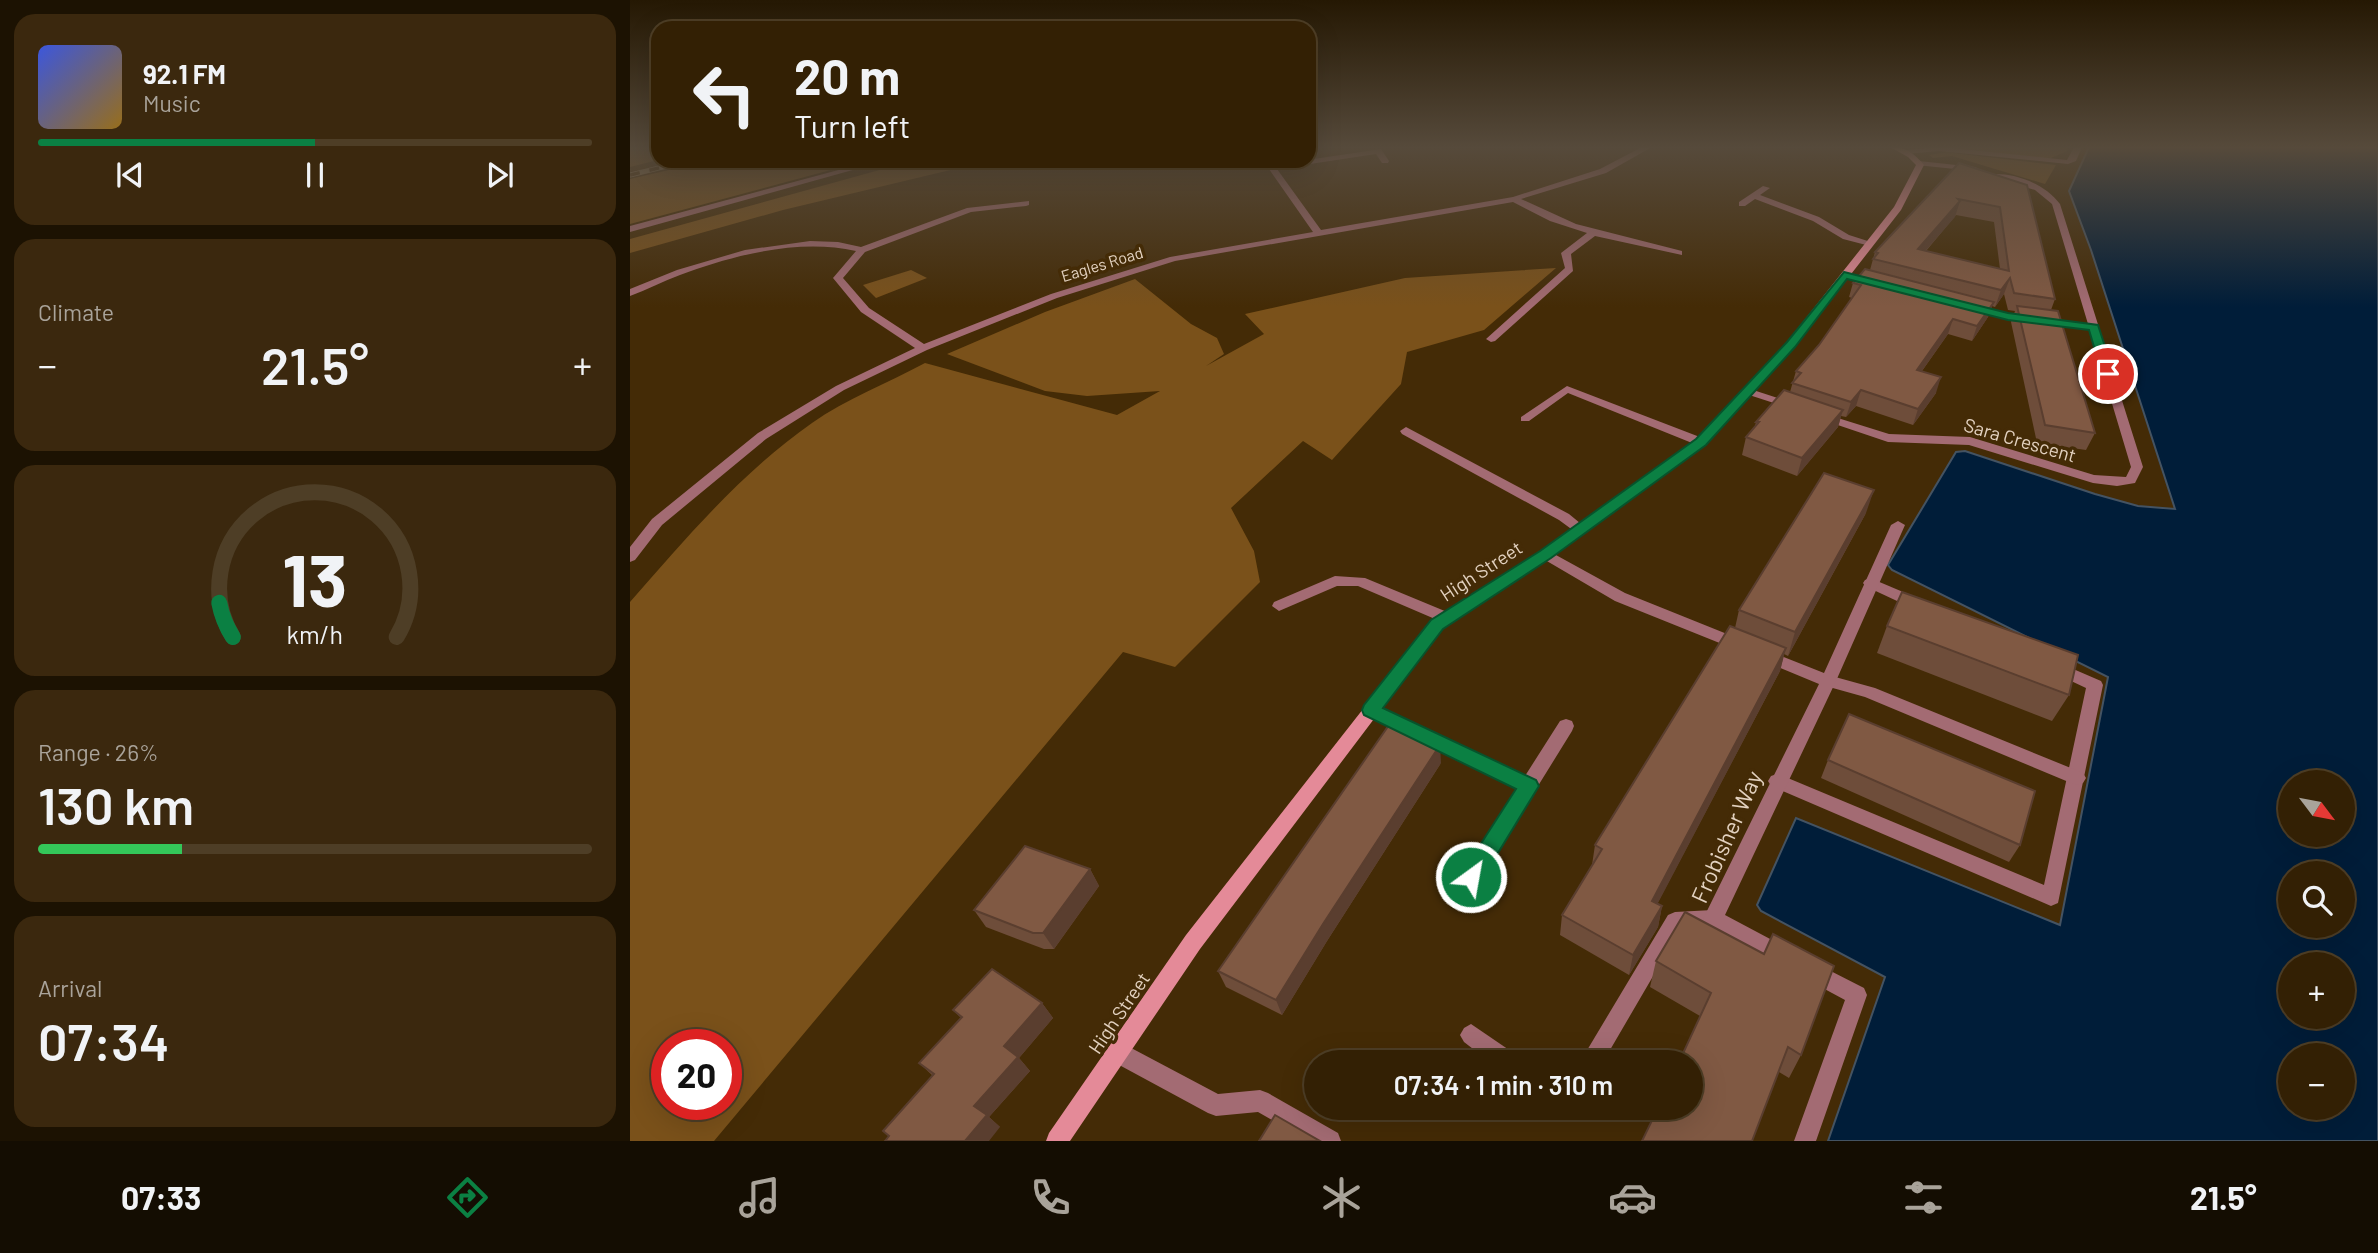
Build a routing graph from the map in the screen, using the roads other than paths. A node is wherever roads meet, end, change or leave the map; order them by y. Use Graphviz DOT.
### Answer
graph roads {
  1 [pos="736,200"];
  2 [pos="1001,200"];
  3 [pos="1296,200"];
  4 [pos="1507,200"];
  5 [pos="1516,200"];
  6 [pos="1748,200"];
  7 [pos="1765,200"];
  8 [pos="1903,200"];
  9 [pos="2052,200"];
  10 [pos="1026,203"];
  11 [pos="1742,204"];
  12 [pos="999,206"];
  13 [pos="630,229"];
  14 [pos="1318,232"];
  15 [pos="1593,233"];
  16 [pos="1870,243"];
  17 [pos="862,250"];
  18 [pos="1679,253"];
  19 [pos="1844,275"];
  20 [pos="1859,279"];
  21 [pos="630,293"];
  22 [pos="1966,306"];
  23 [pos="2094,328"];
  24 [pos="1492,339"];
  25 [pos="923,348"];
  26 [pos="1746,391"];
  27 [pos="1525,419"];
  28 [pos="1406,431"];
  29 [pos="1701,442"];
  30 [pos="1898,525"];
  31 [pos="1579,528"];
  32 [pos="1545,555"];
  33 [pos="630,556"];
  34 [pos="1870,583"];
  35 [pos="1279,606"];
  36 [pos="1933,612"];
  37 [pos="1447,618"];
  38 [pos="2045,663"];
  39 [pos="1828,681"];
  40 [pos="1371,710"];
  41 [pos="1566,726"];
  42 [pos="2077,778"];
  43 [pos="1777,781"];
  44 [pos="1529,786"];
  45 [pos="1471,877"];
  46 [pos="1713,919"];
  47 [pos="1471,1035"];
  48 [pos="1491,1050"];
  49 [pos="1598,1050"];
  50 [pos="1118,1052"];
  51 [pos="1057,1141"];
  52 [pos="1330,1141"];
  53 [pos="1805,1141"];
  1 -- 13 [label="street"];
  2 -- 12 [label="street"];
  3 -- 14 [label="street"];
  4 -- 14 [label="street, Eagles Road"];
  5 -- 15 [label="street"];
  6 -- 11 [label="street"];
  7 -- 16 [label="street"];
  8 -- 16 [label="main road, High Street"];
  9 -- 23 [label="street, Sara Crescent"];
  10 -- 12 [label="street"];
  12 -- 17 [label="street"];
  14 -- 25 [label="street, Eagles Road"];
  15 -- 18 [label="street"];
  15 -- 24 [label="street"];
  16 -- 19 [label="main road, High Street"];
  17 -- 21 [label="street"];
  17 -- 25 [label="street"];
  19 -- 20 [label="street"];
  19 -- 26 [label="main road, High Street"];
  22 -- 23 [label="street"];
  23 -- 26 [label="street, Sara Crescent"];
  25 -- 33 [label="street, Eagles Road"];
  26 -- 29 [label="main road, High Street"];
  27 -- 29 [label="street"];
  28 -- 31 [label="street"];
  29 -- 31 [label="main road, High Street"];
  30 -- 34 [label="street, Frobisher Way"];
  31 -- 32 [label="main road, High Street"];
  32 -- 37 [label="main road, High Street"];
  32 -- 39 [label="street"];
  34 -- 36 [label="street"];
  34 -- 39 [label="street, Frobisher Way"];
  35 -- 37 [label="street"];
  37 -- 40 [label="main road, High Street"];
  38 -- 42 [label="street"];
  39 -- 42 [label="street"];
  39 -- 43 [label="street, Frobisher Way"];
  40 -- 44 [label="street"];
  40 -- 50 [label="main road, High Street"];
  41 -- 44 [label="street"];
  42 -- 43 [label="street"];
  43 -- 46 [label="street, Frobisher Way"];
  44 -- 45 [label="street"];
  46 -- 49 [label="street"];
  46 -- 53 [label="street, Frobisher Way"];
  47 -- 48 [label="street"];
  50 -- 51 [label="main road, High Street"];
  50 -- 52 [label="street"];
}
